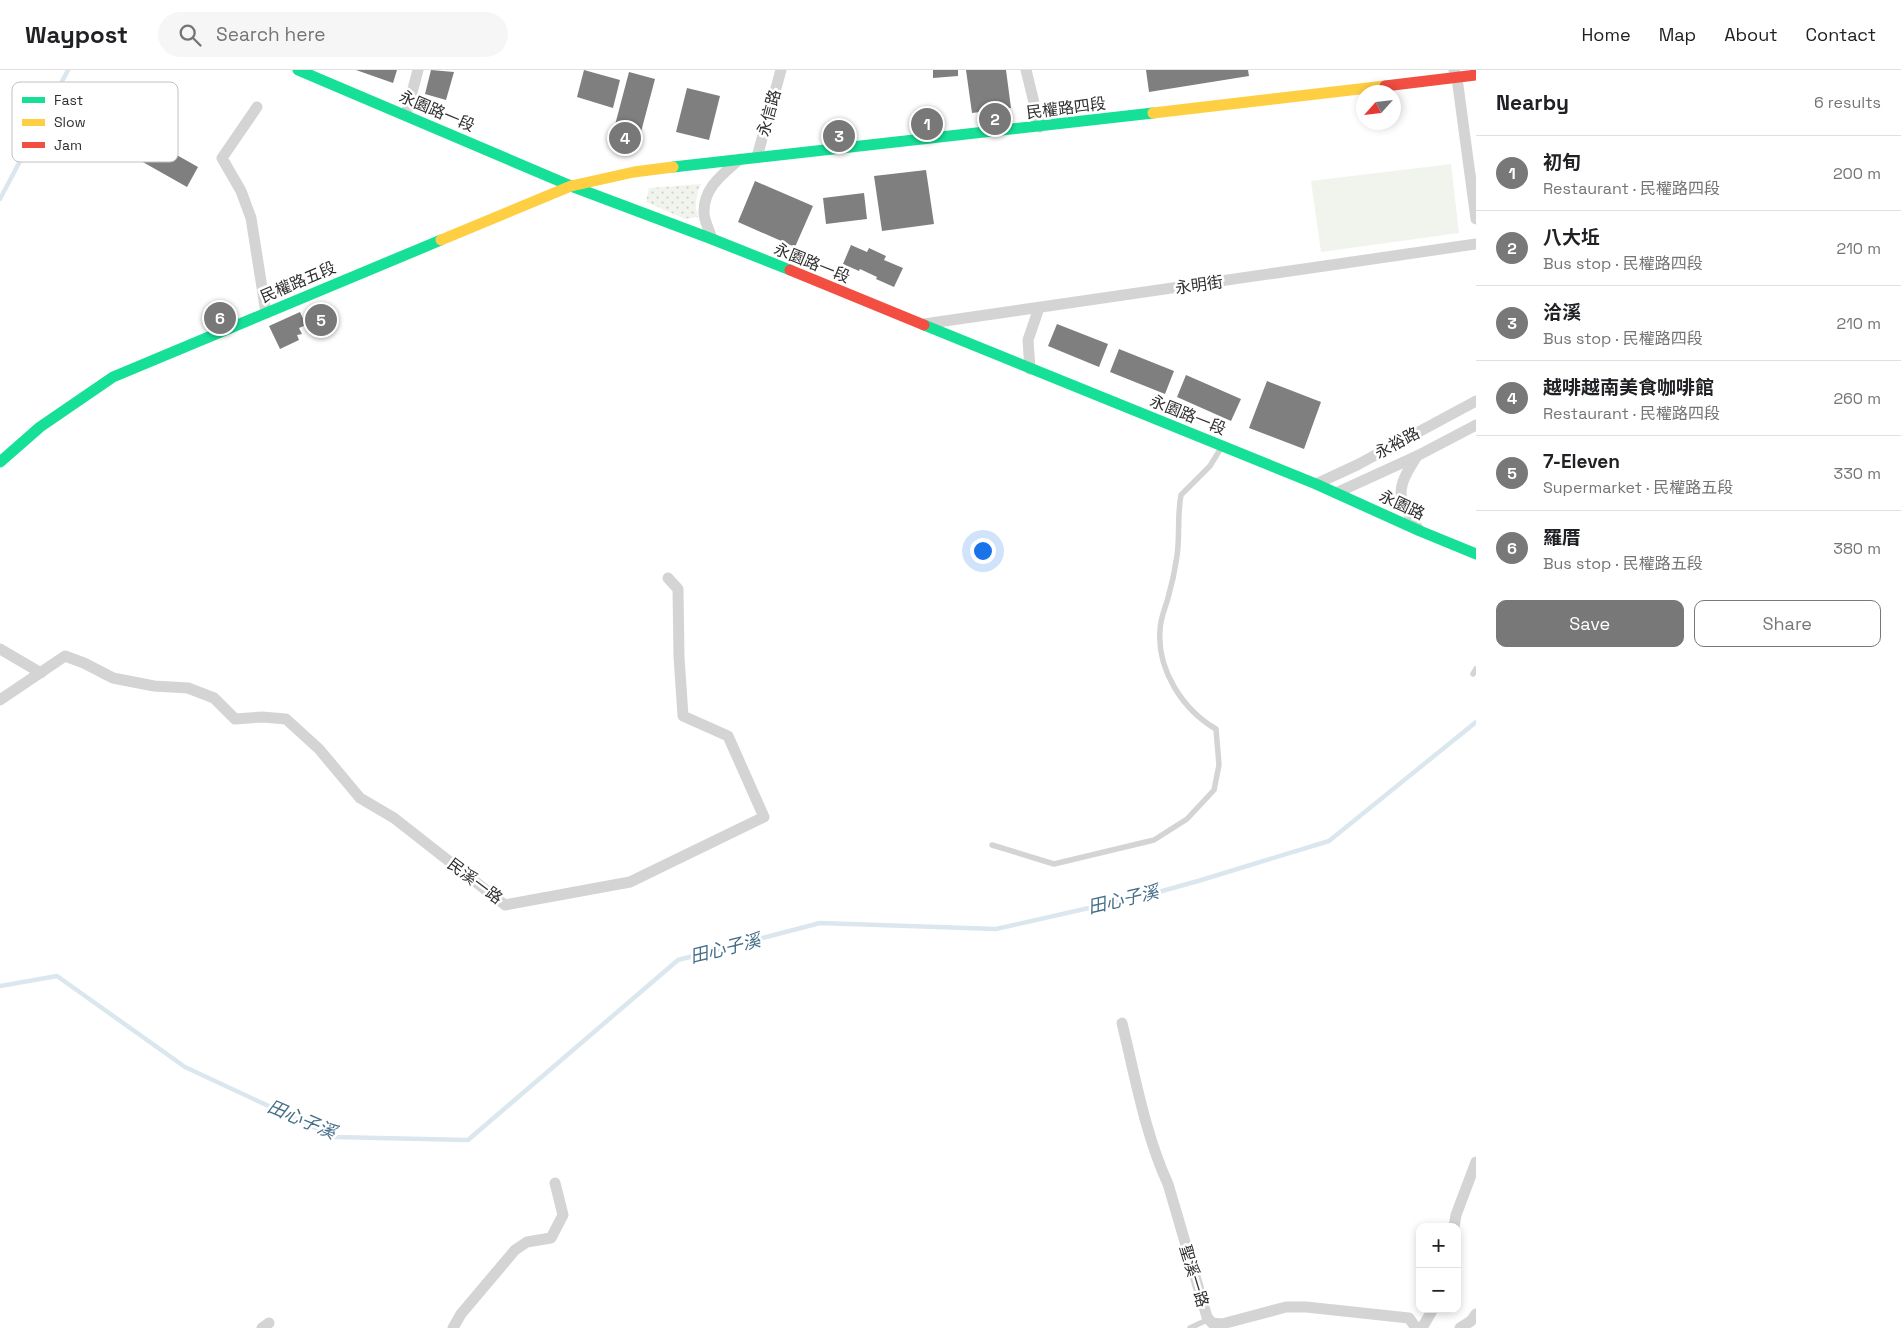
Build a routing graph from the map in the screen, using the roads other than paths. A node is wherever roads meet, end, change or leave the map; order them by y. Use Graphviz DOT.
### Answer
graph roads {
  1 [pos="298,70"];
  2 [pos="418,70"];
  3 [pos="781,70"];
  4 [pos="1026,70"];
  5 [pos="1455,74"];
  6 [pos="1476,75"];
  7 [pos="257,107"];
  8 [pos="406,115"];
  9 [pos="1040,127"];
  10 [pos="757,157"];
  11 [pos="741,159"];
  12 [pos="571,186"];
  13 [pos="1476,219"];
  14 [pos="712,239"];
  15 [pos="1476,244"];
  16 [pos="1039,308"];
  17 [pos="266,313"];
  18 [pos="921,325"];
  19 [pos="1030,369"];
  20 [pos="1476,401"];
  21 [pos="1476,425"];
  22 [pos="1222,446"];
  23 [pos="1417,456"];
  24 [pos="0,462"];
  25 [pos="1316,484"];
  26 [pos="1336,493"];
  27 [pos="1420,531"];
  28 [pos="1476,554"];
  29 [pos="668,578"];
  30 [pos="0,649"];
  31 [pos="41,673"];
  32 [pos="0,700"];
  33 [pos="992,845"];
  34 [pos="1122,1023"];
  35 [pos="1476,1162"];
  36 [pos="555,1183"];
  37 [pos="1455,1223"];
  38 [pos="1430,1313"];
  39 [pos="1476,1314"];
  40 [pos="1209,1319"];
  41 [pos="453,1328"];
  42 [pos="1190,1328"];
  43 [pos="1416,1328"];
  44 [pos="1422,1328"];
  45 [pos="1460,1328"];
  1 -- 8 [label="street, 永園路一段"];
  2 -- 8 [label="street"];
  3 -- 10 [label="street, 永信路"];
  4 -- 9 [label="street"];
  5 -- 6 [label="street, 民權路四段"];
  5 -- 9 [label="street, 民權路四段"];
  5 -- 13 [label="street"];
  7 -- 17 [label="street"];
  8 -- 12 [label="street, 永園路一段"];
  9 -- 10 [label="street, 民權路四段"];
  10 -- 11 [label="street, 民權路四段"];
  11 -- 12 [label="street, 民權路四段"];
  11 -- 14 [label="street"];
  12 -- 14 [label="street, 永園路一段"];
  12 -- 17 [label="street, 民權路五段"];
  14 -- 18 [label="street, 永園路一段"];
  15 -- 16 [label="street, 永明街"];
  16 -- 18 [label="street, 永明街"];
  16 -- 19 [label="street"];
  17 -- 24 [label="street, 民權路五段"];
  18 -- 19 [label="street, 永園路一段"];
  19 -- 22 [label="street, 永園路一段"];
  20 -- 25 [label="street, 永裕路"];
  21 -- 23 [label="street, 永裕路"];
  22 -- 25 [label="street, 永園路一段"];
  22 -- 33 [label="lane"];
  23 -- 26 [label="street, 永裕路"];
  23 -- 27 [label="street"];
  25 -- 26 [label="street, 永園路"];
  26 -- 27 [label="street, 永園路"];
  27 -- 28 [label="street, 永園路"];
  29 -- 31 [label="street, 民溪一路"];
  30 -- 31 [label="street"];
  31 -- 32 [label="street"];
  34 -- 40 [label="street, 聖溪一路"];
  35 -- 37 [label="street"];
  36 -- 41 [label="street"];
  38 -- 44 [label="street"];
  39 -- 45 [label="street"];
  40 -- 42 [label="lane"];
  40 -- 43 [label="street, 聖溪一路"];
}
